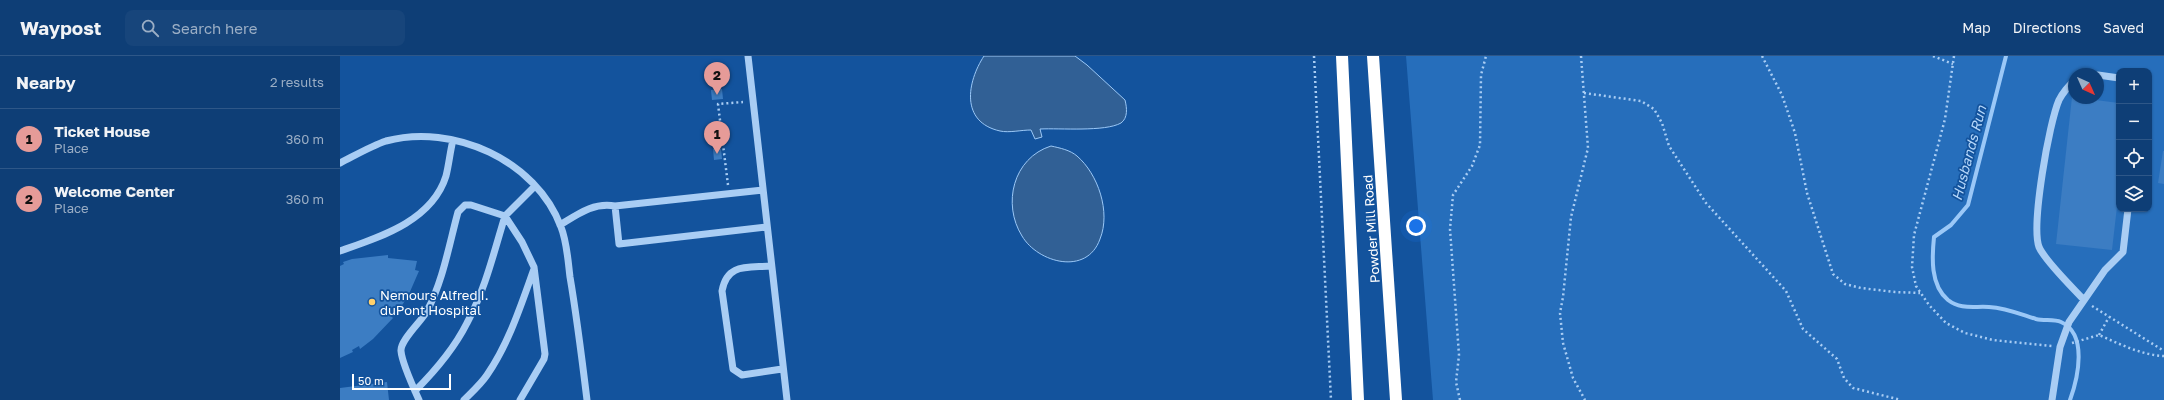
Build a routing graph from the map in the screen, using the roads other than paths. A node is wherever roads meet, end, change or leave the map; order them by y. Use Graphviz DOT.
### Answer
graph roads {
  1 [pos="748,56"];
  2 [pos="1342,56"];
  3 [pos="1372,56"];
  4 [pos="2104,76"];
  5 [pos="2116,78"];
  6 [pos="2068,89"];
  7 [pos="453,140"];
  8 [pos="340,163"];
  9 [pos="535,186"];
  10 [pos="763,190"];
  11 [pos="615,206"];
  12 [pos="2128,212"];
  13 [pos="505,216"];
  14 [pos="560,224"];
  15 [pos="767,227"];
  16 [pos="340,251"];
  17 [pos="771,266"];
  18 [pos="534,267"];
  19 [pos="2084,300"];
  20 [pos="782,369"];
  21 [pos="415,391"];
  22 [pos="419,400"];
  23 [pos="464,400"];
  24 [pos="520,400"];
  25 [pos="587,400"];
  26 [pos="787,400"];
  27 [pos="1358,400"];
  28 [pos="1396,400"];
  29 [pos="2052,400"];
  1 -- 10 [label="lane"];
  2 -- 27 [label="highway, Powder Mill Road"];
  3 -- 28 [label="highway, Powder Mill Road"];
  4 -- 5 [label="lane"];
  6 -- 19 [label="lane"];
  7 -- 8 [label="lane"];
  7 -- 9 [label="lane"];
  7 -- 16 [label="lane"];
  9 -- 13 [label="lane"];
  9 -- 14 [label="lane"];
  10 -- 11 [label="lane"];
  10 -- 15 [label="lane"];
  11 -- 14 [label="lane"];
  11 -- 15 [label="lane"];
  12 -- 19 [label="lane"];
  13 -- 18 [label="lane"];
  13 -- 21 [label="lane"];
  13 -- 21 [label="lane"];
  14 -- 25 [label="lane"];
  15 -- 17 [label="lane"];
  17 -- 20 [label="lane"];
  17 -- 20 [label="lane"];
  18 -- 23 [label="lane"];
  18 -- 24 [label="lane"];
  19 -- 29 [label="lane"];
  20 -- 26 [label="lane"];
  21 -- 22 [label="lane"];
}
